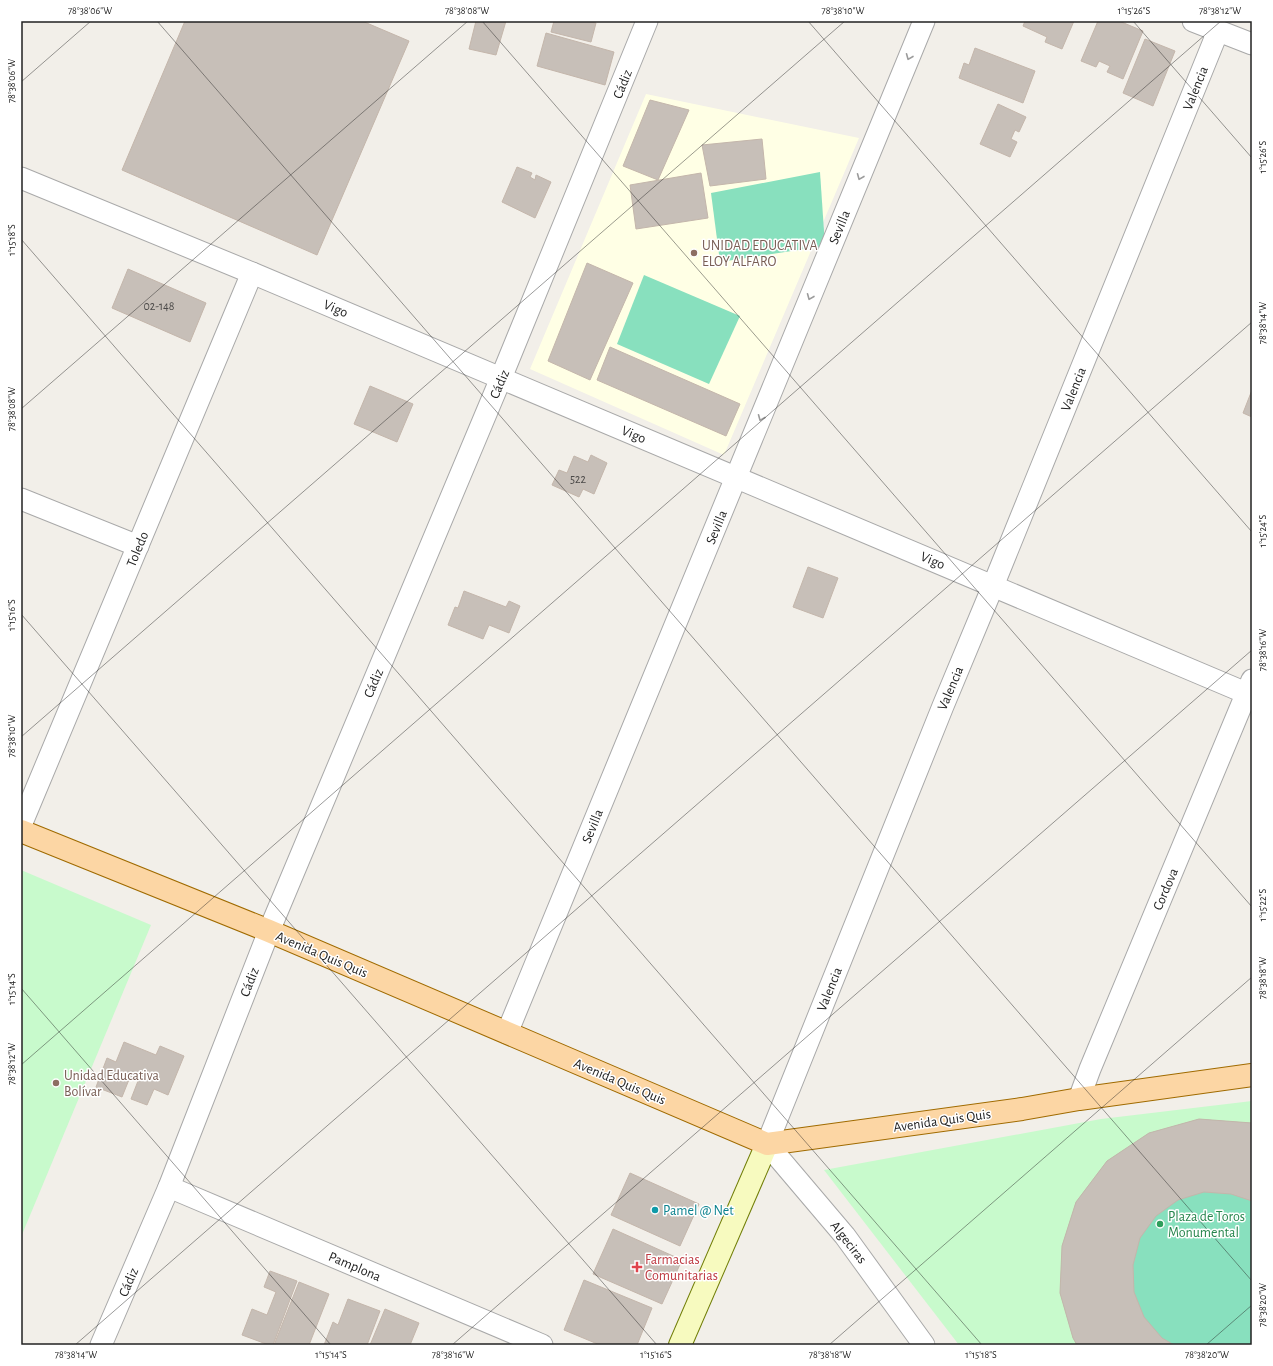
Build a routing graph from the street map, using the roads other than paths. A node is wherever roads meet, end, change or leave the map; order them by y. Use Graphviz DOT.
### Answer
graph roads {
  1 [pos="647,21"];
  2 [pos="924,21"];
  3 [pos="1193,21"];
  4 [pos="1218,31"];
  5 [pos="1252,44"];
  6 [pos="21,178"];
  7 [pos="252,273"];
  8 [pos="501,378"];
  9 [pos="736,477"];
  10 [pos="21,499"];
  11 [pos="138,546"];
  12 [pos="993,586"];
  13 [pos="1249,686"];
  14 [pos="21,824"];
  15 [pos="21,831"];
  16 [pos="269,931"];
  17 [pos="507,1033"];
  18 [pos="1252,1075"];
  19 [pos="1079,1099"];
  20 [pos="767,1144"];
  21 [pos="169,1187"];
  22 [pos="101,1345"];
  23 [pos="542,1345"];
  24 [pos="680,1345"];
  25 [pos="924,1345"];
  1 -- 8 [label="street, Cádiz"];
  2 -- 9 [label="street, Sevilla, one-way"];
  3 -- 4 [label="street"];
  4 -- 5 [label="street"];
  4 -- 12 [label="street, Valencia"];
  6 -- 7 [label="street, Vigo"];
  7 -- 8 [label="street, Vigo"];
  7 -- 11 [label="street, Toledo"];
  8 -- 9 [label="street, Vigo"];
  8 -- 16 [label="street, Cádiz"];
  9 -- 12 [label="street, Vigo"];
  9 -- 17 [label="street, Sevilla"];
  10 -- 11 [label="street"];
  11 -- 14 [label="street, Toledo"];
  12 -- 13 [label="street, Vigo"];
  12 -- 20 [label="street, Valencia"];
  13 -- 19 [label="street, Cordova"];
  15 -- 16 [label="main road, Avenida Quis Quis"];
  16 -- 17 [label="main road, Avenida Quis Quis"];
  16 -- 21 [label="street, Cádiz"];
  17 -- 20 [label="main road, Avenida Quis Quis"];
  18 -- 19 [label="main road, Avenida Quis Quis"];
  19 -- 20 [label="main road, Avenida Quis Quis"];
  20 -- 24 [label="street, Valencia"];
  20 -- 25 [label="street, Algeciras"];
  21 -- 22 [label="street, Cádiz"];
  21 -- 23 [label="street, Pamplona"];
}
